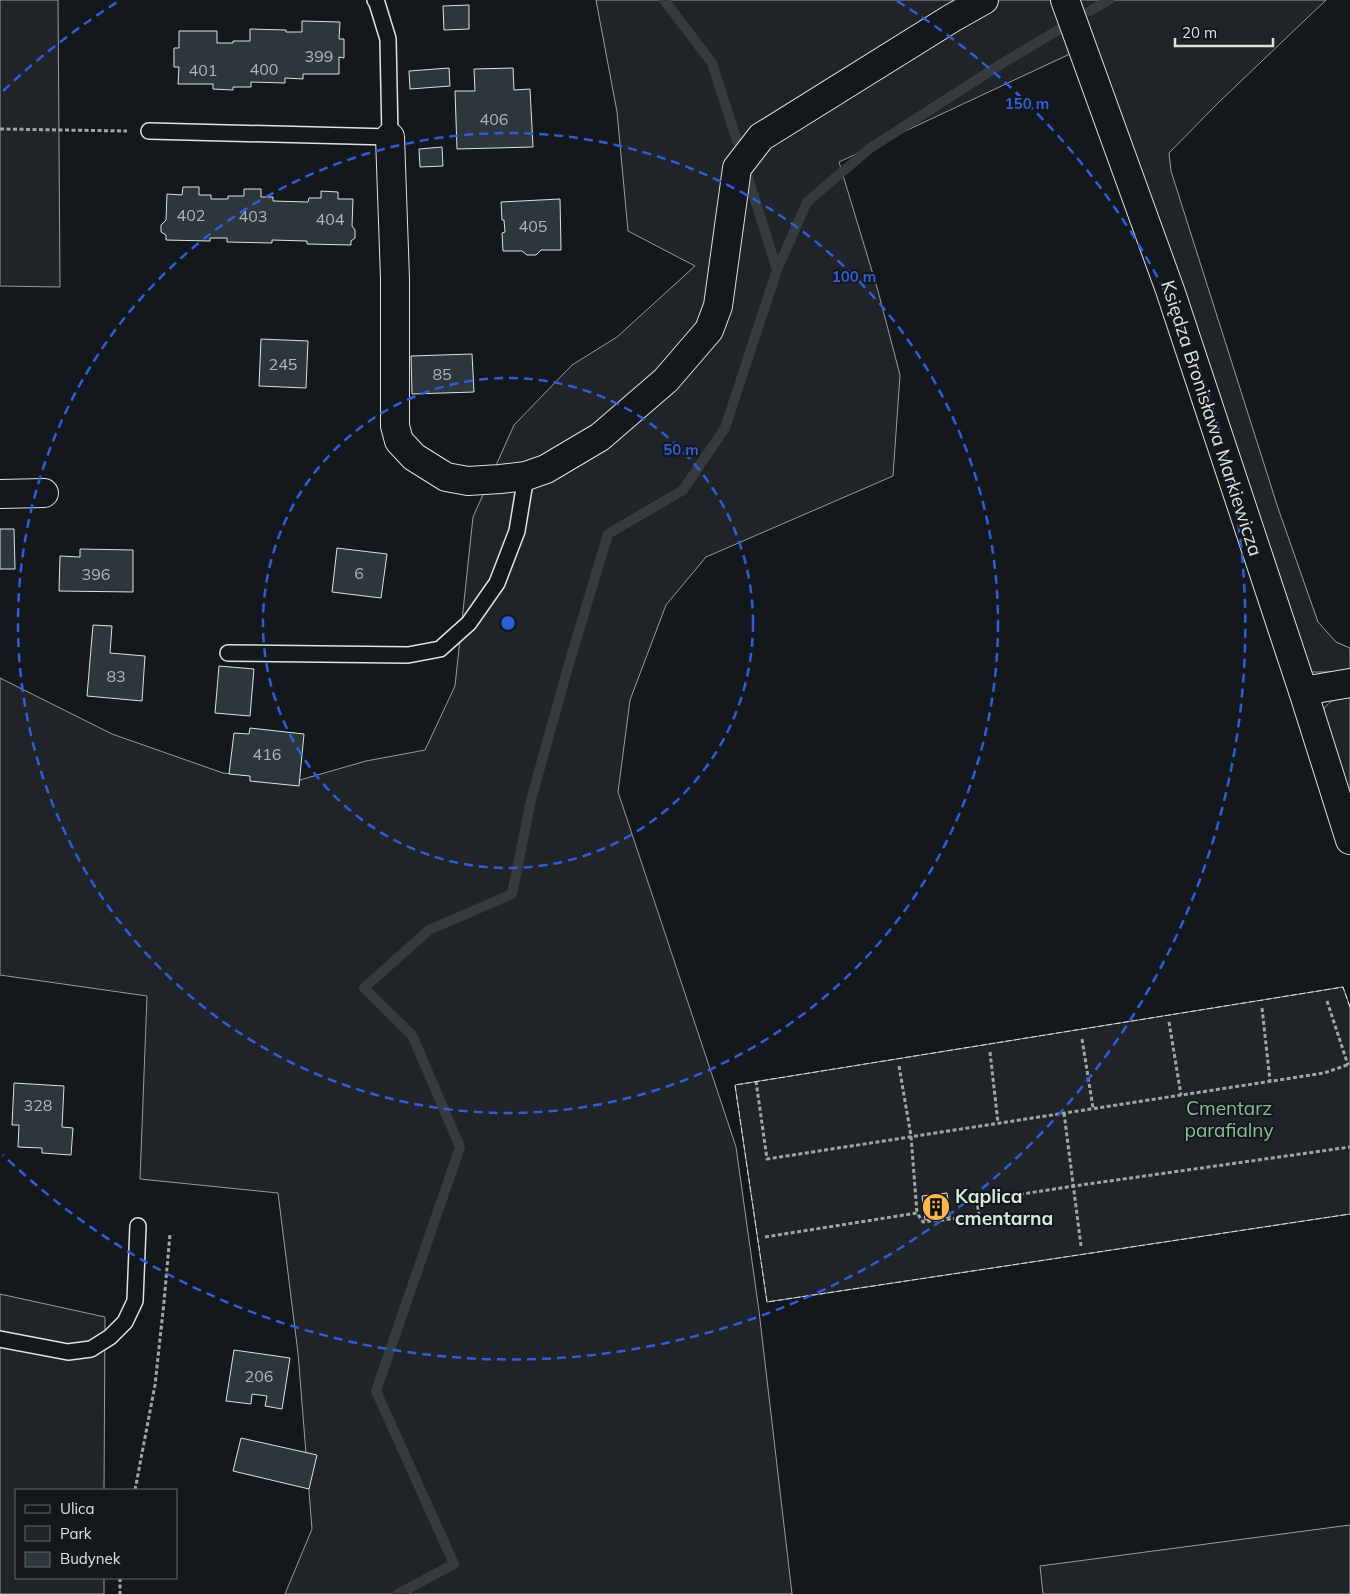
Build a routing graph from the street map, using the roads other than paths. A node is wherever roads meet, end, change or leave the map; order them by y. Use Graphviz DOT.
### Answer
graph roads {
  1 [pos="375,0"];
  2 [pos="984,0"];
  3 [pos="1065,0"];
  4 [pos="150,131"];
  5 [pos="390,137"];
  6 [pos="526,476"];
  7 [pos="44,493"];
  8 [pos="0,494"];
  9 [pos="228,653"];
  10 [pos="1350,683"];
  11 [pos="1303,691"];
  12 [pos="1350,840"];
  13 [pos="138,1226"];
  14 [pos="0,1339"];
  1 -- 5 [label="lane"];
  2 -- 6 [label="street"];
  3 -- 11 [label="street, Księdza Bronisława Markiewicza"];
  4 -- 5 [label="lane"];
  5 -- 6 [label="street"];
  6 -- 9 [label="lane"];
  7 -- 8 [label="street"];
  10 -- 11 [label="street"];
  11 -- 12 [label="street, Księdza Bronisława Markiewicza"];
  13 -- 14 [label="lane"];
}
